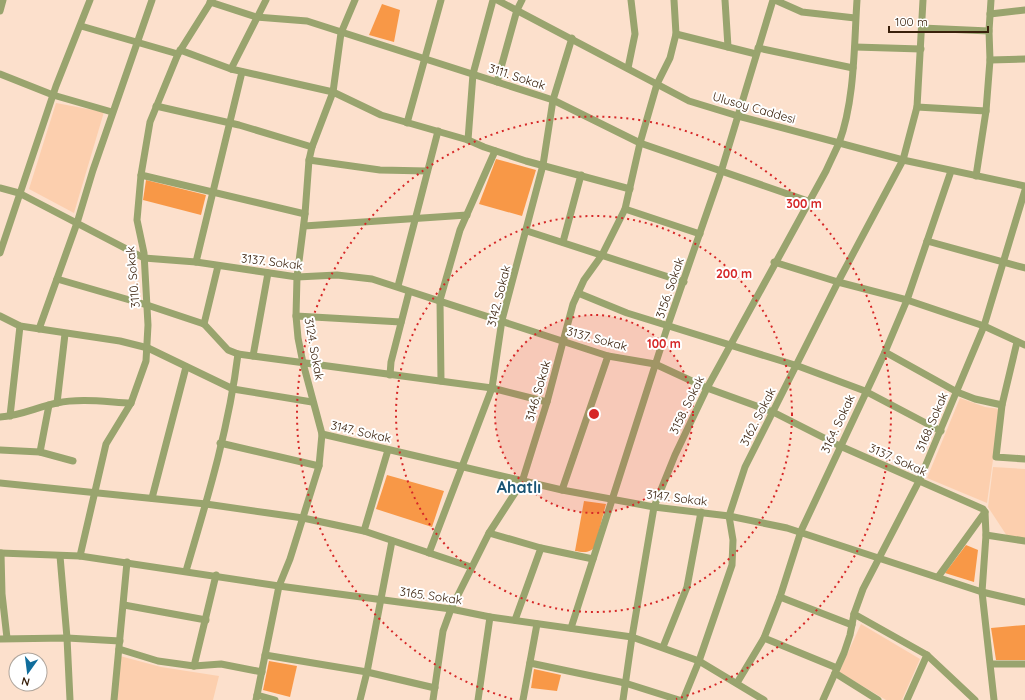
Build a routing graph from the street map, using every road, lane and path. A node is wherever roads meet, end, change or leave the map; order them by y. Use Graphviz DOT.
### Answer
graph roads {
  1 [pos="3,0"];
  2 [pos="90,0"];
  3 [pos="152,0"];
  4 [pos="266,0"];
  5 [pos="355,0"];
  6 [pos="441,0"];
  7 [pos="493,0"];
  8 [pos="497,0"];
  9 [pos="522,0"];
  10 [pos="631,0"];
  11 [pos="674,0"];
  12 [pos="725,0"];
  13 [pos="774,0"];
  14 [pos="857,0"];
  15 [pos="923,0"];
  16 [pos="991,0"];
  17 [pos="211,1"];
  18 [pos="517,10"];
  19 [pos="1025,10"];
  20 [pos="0,11"];
  21 [pos="990,14"];
  22 [pos="256,16"];
  23 [pos="855,18"];
  24 [pos="81,26"];
  25 [pos="922,28"];
  26 [pos="989,31"];
  27 [pos="341,33"];
  28 [pos="676,34"];
  29 [pos="572,38"];
  30 [pos="138,44"];
  31 [pos="728,47"];
  32 [pos="855,47"];
  33 [pos="921,49"];
  34 [pos="757,51"];
  35 [pos="179,52"];
  36 [pos="425,59"];
  37 [pos="1025,59"];
  38 [pos="990,60"];
  39 [pos="628,68"];
  40 [pos="853,68"];
  41 [pos="231,69"];
  42 [pos="242,72"];
  43 [pos="472,74"];
  44 [pos="1,77"];
  45 [pos="497,82"];
  46 [pos="657,84"];
  47 [pos="333,92"];
  48 [pos="53,95"];
  49 [pos="553,100"];
  50 [pos="156,106"];
  51 [pos="917,107"];
  52 [pos="986,111"];
  53 [pos="112,112"];
  54 [pos="738,116"];
  55 [pos="231,123"];
  56 [pos="407,123"];
  57 [pos="438,131"];
  58 [pos="468,140"];
  59 [pos="640,143"];
  60 [pos="839,143"];
  61 [pos="312,147"];
  62 [pos="495,151"];
  63 [pos="309,160"];
  64 [pos="903,160"];
  65 [pos="543,165"];
  66 [pos="426,171"];
  67 [pos="951,171"];
  68 [pos="721,172"];
  69 [pos="141,175"];
  70 [pos="581,175"];
  71 [pos="976,176"];
  72 [pos="1025,186"];
  73 [pos="0,188"];
  74 [pos="630,189"];
  75 [pos="1025,190"];
  76 [pos="212,192"];
  77 [pos="19,193"];
  78 [pos="808,201"];
  79 [pos="625,209"];
  80 [pos="305,214"];
  81 [pos="467,214"];
  82 [pos="415,217"];
  83 [pos="77,223"];
  84 [pos="304,226"];
  85 [pos="527,231"];
  86 [pos="700,234"];
  87 [pos="927,241"];
  88 [pos="563,242"];
  89 [pos="0,253"];
  90 [pos="602,255"];
  91 [pos="144,258"];
  92 [pos="196,262"];
  93 [pos="774,262"];
  94 [pos="1003,262"];
  95 [pos="218,266"];
  96 [pos="1025,268"];
  97 [pos="268,273"];
  98 [pos="297,277"];
  99 [pos="57,279"];
  100 [pos="684,282"];
  101 [pos="838,282"];
  102 [pos="398,286"];
  103 [pos="409,292"];
  104 [pos="578,293"];
  105 [pos="440,300"];
  106 [pos="907,300"];
  107 [pos="147,305"];
  108 [pos="0,316"];
  109 [pos="296,316"];
  110 [pos="502,320"];
  111 [pos="401,322"];
  112 [pos="204,324"];
  113 [pos="668,325"];
  114 [pos="20,326"];
  115 [pos="984,326"];
  116 [pos="39,329"];
  117 [pos="65,334"];
  118 [pos="564,342"];
  119 [pos="1017,342"];
  120 [pos="730,345"];
  121 [pos="1025,345"];
  122 [pos="148,348"];
  123 [pos="885,352"];
  124 [pos="238,354"];
  125 [pos="253,356"];
  126 [pos="608,356"];
  127 [pos="303,363"];
  128 [pos="656,364"];
  129 [pos="798,366"];
  130 [pos="186,367"];
  131 [pos="390,375"];
  132 [pos="441,381"];
  133 [pos="492,388"];
  134 [pos="707,388"];
  135 [pos="234,389"];
  136 [pos="866,391"];
  137 [pos="957,392"];
  138 [pos="312,402"];
  139 [pos="548,402"];
  140 [pos="57,403"];
  141 [pos="131,403"];
  142 [pos="49,405"];
  143 [pos="1002,405"];
  144 [pos="773,412"];
  145 [pos="10,416"];
  146 [pos="0,417"];
  147 [pos="941,431"];
  148 [pos="322,434"];
  149 [pos="220,443"];
  150 [pos="840,446"];
  151 [pos="0,450"];
  152 [pos="388,450"];
  153 [pos="40,452"];
  154 [pos="1025,459"];
  155 [pos="73,461"];
  156 [pos="319,466"];
  157 [pos="462,468"];
  158 [pos="919,481"];
  159 [pos="522,482"];
  160 [pos="0,483"];
  161 [pos="562,490"];
  162 [pos="95,492"];
  163 [pos="152,498"];
  164 [pos="612,500"];
  165 [pos="206,504"];
  166 [pos="654,507"];
  167 [pos="701,512"];
  168 [pos="985,512"];
  169 [pos="729,516"];
  170 [pos="303,518"];
  171 [pos="364,531"];
  172 [pos="801,531"];
  173 [pos="489,533"];
  174 [pos="986,534"];
  175 [pos="392,541"];
  176 [pos="1025,541"];
  177 [pos="541,548"];
  178 [pos="1,553"];
  179 [pos="429,553"];
  180 [pos="60,556"];
  181 [pos="80,556"];
  182 [pos="880,557"];
  183 [pos="594,559"];
  184 [pos="127,562"];
  185 [pos="471,567"];
  186 [pos="186,571"];
  187 [pos="216,575"];
  188 [pos="938,577"];
  189 [pos="279,586"];
  190 [pos="982,592"];
  191 [pos="780,597"];
  192 [pos="382,600"];
  193 [pos="1025,602"];
  194 [pos="124,605"];
  195 [pos="452,609"];
  196 [pos="854,614"];
  197 [pos="490,617"];
  198 [pos="206,620"];
  199 [pos="515,620"];
  200 [pos="537,624"];
  201 [pos="852,625"];
  202 [pos="571,628"];
  203 [pos="632,637"];
  204 [pos="4,638"];
  205 [pos="67,638"];
  206 [pos="764,638"];
  207 [pos="120,641"];
  208 [pos="663,647"];
  209 [pos="119,649"];
  210 [pos="265,655"];
  211 [pos="927,655"];
  212 [pos="699,661"];
  213 [pos="530,663"];
  214 [pos="991,664"];
  215 [pos="1025,664"];
  216 [pos="194,666"];
  217 [pos="836,670"];
  218 [pos="262,672"];
  219 [pos="367,672"];
  220 [pos="625,683"];
  221 [pos="737,683"];
  222 [pos="435,688"];
  223 [pos="256,697"];
  224 [pos="751,697"];
  225 [pos="70,700"];
  226 [pos="114,700"];
  227 [pos="275,700"];
  228 [pos="360,700"];
  229 [pos="433,700"];
  230 [pos="478,700"];
  231 [pos="523,700"];
  232 [pos="623,700"];
  233 [pos="678,700"];
  234 [pos="683,700"];
  235 [pos="764,700"];
  236 [pos="823,700"];
  237 [pos="878,700"];
  238 [pos="907,700"];
  239 [pos="975,700"];
  240 [pos="994,700"];
  1 -- 20 [label="street"];
  2 -- 24 [label="street"];
  3 -- 30 [label="street"];
  4 -- 22 [label="street"];
  5 -- 27 [label="street, 3124. Sokak"];
  6 -- 36 [label="street"];
  7 -- 43 [label="street"];
  8 -- 18 [label="street, Ulusoy Caddesi"];
  9 -- 18 [label="street"];
  10 -- 39 [label="street"];
  11 -- 28 [label="street, 3146. Sokak"];
  12 -- 31 [label="street"];
  13 -- 23 [label="street"];
  13 -- 34 [label="street, 3156. Sokak"];
  14 -- 23 [label="street, 3158. Sokak"];
  15 -- 25 [label="street, 3162. Sokak"];
  16 -- 21 [label="street"];
  17 -- 22 [label="street, 3111. Sokak"];
  17 -- 35 [label="street, 3110. Sokak"];
  18 -- 29 [label="street, Ulusoy Caddesi"];
  18 -- 45 [label="street"];
  19 -- 21 [label="street"];
  21 -- 26 [label="street"];
  22 -- 27 [label="street, 3111. Sokak"];
  22 -- 41 [label="street"];
  23 -- 32 [label="street, 3158. Sokak"];
  24 -- 30 [label="street"];
  24 -- 48 [label="street"];
  25 -- 26 [label="street"];
  25 -- 33 [label="street, 3162. Sokak"];
  26 -- 38 [label="street"];
  27 -- 36 [label="street, 3111. Sokak"];
  27 -- 47 [label="street, 3124. Sokak"];
  28 -- 31 [label="street"];
  28 -- 46 [label="street, 3146. Sokak"];
  29 -- 39 [label="street, Ulusoy Caddesi"];
  29 -- 49 [label="street, 3142. Sokak"];
  30 -- 35 [label="street"];
  30 -- 53 [label="street"];
  31 -- 34 [label="street"];
  32 -- 33 [label="street"];
  32 -- 40 [label="street, 3158. Sokak"];
  33 -- 51 [label="street, 3162. Sokak"];
  34 -- 40 [label="street"];
  34 -- 54 [label="street, 3156. Sokak"];
  35 -- 41 [label="street"];
  35 -- 50 [label="street, 3110. Sokak"];
  36 -- 43 [label="street, 3111. Sokak"];
  36 -- 56 [label="street"];
  37 -- 38 [label="street"];
  38 -- 52 [label="street"];
  39 -- 46 [label="street, Ulusoy Caddesi"];
  40 -- 60 [label="street, 3158. Sokak"];
  41 -- 42 [label="street"];
  42 -- 47 [label="street"];
  42 -- 55 [label="street"];
  43 -- 45 [label="street, 3111. Sokak"];
  43 -- 58 [label="street"];
  44 -- 48 [label="street"];
  45 -- 49 [label="street, 3111. Sokak"];
  46 -- 54 [label="street, Ulusoy Caddesi"];
  46 -- 59 [label="street, 3146. Sokak"];
  47 -- 56 [label="street"];
  47 -- 61 [label="street, 3124. Sokak"];
  48 -- 53 [label="street"];
  48 -- 77 [label="street"];
  49 -- 59 [label="street, 3111. Sokak"];
  49 -- 65 [label="street, 3142. Sokak"];
  50 -- 55 [label="street"];
  50 -- 69 [label="street, 3110. Sokak"];
  51 -- 52 [label="street"];
  51 -- 64 [label="street, 3162. Sokak"];
  52 -- 71 [label="street"];
  53 -- 83 [label="street"];
  54 -- 60 [label="street, Ulusoy Caddesi"];
  54 -- 68 [label="street, 3156. Sokak"];
  55 -- 61 [label="street"];
  55 -- 76 [label="street"];
  56 -- 57 [label="street"];
  57 -- 58 [label="street"];
  57 -- 66 [label="street"];
  58 -- 62 [label="street"];
  59 -- 68 [label="street, 3111. Sokak"];
  59 -- 74 [label="street, 3146. Sokak"];
  60 -- 64 [label="street, Ulusoy Caddesi"];
  60 -- 78 [label="street, 3158. Sokak"];
  61 -- 63 [label="street, 3124. Sokak"];
  62 -- 65 [label="street"];
  62 -- 81 [label="street"];
  63 -- 66 [label="street"];
  63 -- 80 [label="street, 3124. Sokak"];
  64 -- 67 [label="street, Ulusoy Caddesi"];
  64 -- 101 [label="street, 3162. Sokak"];
  65 -- 70 [label="street"];
  65 -- 85 [label="street, 3142. Sokak"];
  66 -- 82 [label="street"];
  67 -- 71 [label="street, Ulusoy Caddesi"];
  67 -- 87 [label="street, 3164. Sokak"];
  68 -- 78 [label="street, 3111. Sokak"];
  68 -- 86 [label="street, 3156. Sokak"];
  69 -- 76 [label="street"];
  69 -- 91 [label="street, 3110. Sokak"];
  70 -- 74 [label="street"];
  70 -- 88 [label="street"];
  71 -- 72 [label="street, Ulusoy Caddesi"];
  73 -- 77 [label="street"];
  74 -- 79 [label="street, 3146. Sokak"];
  75 -- 94 [label="street, 3168. Sokak"];
  76 -- 80 [label="street"];
  76 -- 92 [label="street"];
  77 -- 83 [label="street"];
  77 -- 89 [label="street"];
  78 -- 93 [label="street, 3158. Sokak"];
  79 -- 86 [label="street"];
  79 -- 90 [label="street, 3146. Sokak"];
  80 -- 84 [label="street, 3124. Sokak"];
  81 -- 82 [label="street"];
  81 -- 105 [label="street"];
  82 -- 84 [label="street"];
  82 -- 102 [label="street"];
  83 -- 91 [label="street"];
  83 -- 99 [label="street"];
  84 -- 98 [label="street, 3124. Sokak"];
  85 -- 88 [label="street"];
  85 -- 110 [label="street, 3142. Sokak"];
  86 -- 100 [label="street, 3156. Sokak"];
  87 -- 94 [label="street"];
  87 -- 106 [label="street, 3164. Sokak"];
  88 -- 90 [label="street"];
  90 -- 100 [label="street"];
  90 -- 104 [label="street, 3146. Sokak"];
  91 -- 92 [label="street, 3137. Sokak"];
  91 -- 107 [label="street, 3110. Sokak"];
  92 -- 95 [label="street, 3137. Sokak"];
  93 -- 101 [label="street"];
  93 -- 120 [label="street, 3158. Sokak"];
  94 -- 96 [label="street"];
  94 -- 115 [label="street, 3168. Sokak"];
  95 -- 97 [label="street, 3137. Sokak"];
  95 -- 112 [label="street"];
  97 -- 98 [label="street, 3137. Sokak"];
  97 -- 125 [label="street"];
  98 -- 102 [label="street, 3137. Sokak"];
  98 -- 109 [label="street, 3124. Sokak"];
  99 -- 107 [label="street"];
  99 -- 116 [label="street"];
  100 -- 113 [label="street, 3156. Sokak"];
  101 -- 106 [label="street"];
  101 -- 129 [label="street, 3162. Sokak"];
  102 -- 103 [label="street, 3137. Sokak"];
  103 -- 105 [label="street, 3137. Sokak"];
  103 -- 111 [label="street"];
  104 -- 113 [label="street"];
  104 -- 118 [label="street, 3146. Sokak"];
  105 -- 110 [label="street, 3137. Sokak"];
  105 -- 132 [label="street"];
  106 -- 115 [label="street"];
  106 -- 123 [label="street, 3164. Sokak"];
  107 -- 112 [label="street"];
  107 -- 122 [label="street, 3110. Sokak"];
  108 -- 114 [label="street"];
  109 -- 111 [label="street"];
  109 -- 127 [label="street, 3124. Sokak"];
  110 -- 118 [label="street, 3137. Sokak"];
  110 -- 133 [label="street, 3142. Sokak"];
  111 -- 131 [label="street"];
  112 -- 124 [label="street"];
  113 -- 120 [label="street"];
  113 -- 128 [label="street, 3156. Sokak"];
  114 -- 116 [label="street"];
  114 -- 145 [label="street"];
  115 -- 119 [label="street"];
  115 -- 137 [label="street, 3168. Sokak"];
  116 -- 117 [label="street"];
  117 -- 122 [label="street"];
  117 -- 140 [label="street"];
  118 -- 126 [label="street, 3137. Sokak"];
  118 -- 139 [label="street, 3146. Sokak"];
  119 -- 121 [label="street"];
  119 -- 143 [label="street"];
  120 -- 129 [label="street"];
  120 -- 134 [label="street, 3158. Sokak"];
  122 -- 130 [label="street"];
  122 -- 141 [label="street, 3110. Sokak"];
  123 -- 136 [label="street, 3164. Sokak"];
  123 -- 137 [label="street"];
  124 -- 125 [label="street"];
  124 -- 135 [label="street"];
  125 -- 127 [label="street"];
  126 -- 128 [label="street, 3137. Sokak"];
  126 -- 161 [label="street"];
  127 -- 131 [label="street"];
  127 -- 138 [label="street, 3124. Sokak"];
  128 -- 134 [label="street, 3137. Sokak"];
  128 -- 164 [label="street, 3156. Sokak"];
  129 -- 136 [label="street"];
  129 -- 144 [label="street, 3162. Sokak"];
  130 -- 135 [label="street"];
  130 -- 163 [label="street"];
  131 -- 132 [label="street"];
  132 -- 133 [label="street"];
  133 -- 139 [label="street"];
  133 -- 157 [label="street, 3142. Sokak"];
  134 -- 144 [label="street, 3137. Sokak"];
  134 -- 166 [label="street, 3158. Sokak"];
  135 -- 138 [label="street"];
  135 -- 149 [label="street"];
  136 -- 147 [label="street"];
  136 -- 150 [label="street, 3164. Sokak"];
  137 -- 143 [label="street"];
  137 -- 147 [label="street, 3168. Sokak"];
  138 -- 148 [label="street, 3124. Sokak"];
  139 -- 159 [label="street, 3146. Sokak"];
  140 -- 141 [label="street"];
  140 -- 142 [label="street"];
  141 -- 162 [label="street, 3110. Sokak"];
  142 -- 145 [label="street"];
  142 -- 153 [label="street"];
  143 -- 154 [label="street"];
  144 -- 150 [label="street, 3137. Sokak"];
  144 -- 169 [label="street, 3162. Sokak"];
  145 -- 146 [label="street"];
  147 -- 158 [label="street, 3168. Sokak"];
  148 -- 152 [label="street, 3147. Sokak"];
  148 -- 156 [label="street, 3124. Sokak"];
  149 -- 156 [label="street"];
  149 -- 165 [label="street"];
  150 -- 158 [label="street, 3137. Sokak"];
  150 -- 172 [label="street, 3164. Sokak"];
  151 -- 153 [label="street"];
  152 -- 157 [label="street, 3147. Sokak"];
  152 -- 171 [label="street"];
  153 -- 155 [label="street"];
  156 -- 170 [label="street, 3124. Sokak"];
  157 -- 159 [label="street, 3147. Sokak"];
  157 -- 179 [label="street, 3142. Sokak"];
  158 -- 168 [label="street, 3137. Sokak"];
  158 -- 182 [label="street, 3168. Sokak"];
  159 -- 161 [label="street, 3147. Sokak"];
  159 -- 173 [label="street, 3146. Sokak"];
  160 -- 162 [label="street"];
  161 -- 164 [label="street, 3147. Sokak"];
  162 -- 163 [label="street"];
  162 -- 181 [label="street, 3110. Sokak"];
  163 -- 165 [label="street"];
  164 -- 166 [label="street, 3147. Sokak"];
  164 -- 183 [label="street, 3156. Sokak"];
  165 -- 170 [label="street"];
  165 -- 186 [label="street"];
  166 -- 167 [label="street, 3147. Sokak"];
  166 -- 203 [label="street, 3158. Sokak"];
  167 -- 169 [label="street, 3147. Sokak"];
  167 -- 208 [label="street"];
  168 -- 174 [label="street"];
  168 -- 188 [label="street"];
  169 -- 172 [label="street, 3147. Sokak"];
  169 -- 212 [label="street, 3162. Sokak"];
  170 -- 171 [label="street"];
  170 -- 189 [label="street, 3124. Sokak"];
  171 -- 175 [label="street"];
  172 -- 182 [label="street, 3147. Sokak"];
  172 -- 191 [label="street, 3164. Sokak"];
  173 -- 177 [label="street"];
  173 -- 185 [label="street, 3146. Sokak"];
  174 -- 176 [label="street"];
  174 -- 190 [label="street"];
  175 -- 179 [label="street"];
  175 -- 192 [label="street"];
  177 -- 183 [label="street"];
  177 -- 199 [label="street"];
  178 -- 180 [label="street, 3165. Sokak"];
  178 -- 204 [label="street"];
  179 -- 185 [label="street"];
  180 -- 181 [label="street, 3165. Sokak"];
  180 -- 205 [label="street"];
  181 -- 184 [label="street, 3165. Sokak"];
  182 -- 188 [label="street, 3147. Sokak"];
  182 -- 196 [label="street, 3168. Sokak"];
  183 -- 202 [label="street, 3156. Sokak"];
  184 -- 186 [label="street, 3165. Sokak"];
  184 -- 194 [label="street"];
  185 -- 195 [label="street, 3146. Sokak"];
  186 -- 187 [label="street, 3165. Sokak"];
  187 -- 189 [label="street, 3165. Sokak"];
  187 -- 198 [label="street"];
  188 -- 190 [label="street, 3147. Sokak"];
  189 -- 192 [label="street, 3165. Sokak"];
  189 -- 210 [label="street, 3124. Sokak"];
  190 -- 193 [label="street, 3147. Sokak"];
  190 -- 214 [label="street"];
  191 -- 201 [label="street"];
  191 -- 206 [label="street, 3164. Sokak"];
  192 -- 195 [label="street, 3165. Sokak"];
  192 -- 219 [label="street"];
  194 -- 198 [label="street"];
  194 -- 207 [label="street"];
  195 -- 197 [label="street, 3165. Sokak"];
  195 -- 222 [label="street, 3146. Sokak"];
  196 -- 201 [label="street, 3168. Sokak"];
  196 -- 211 [label="street"];
  197 -- 199 [label="street, 3165. Sokak"];
  197 -- 230 [label="street"];
  198 -- 216 [label="street"];
  199 -- 200 [label="street, 3165. Sokak"];
  200 -- 202 [label="street, 3165. Sokak"];
  200 -- 213 [label="street"];
  201 -- 217 [label="street, 3168. Sokak"];
  202 -- 203 [label="street, 3165. Sokak"];
  203 -- 208 [label="street, 3165. Sokak"];
  203 -- 220 [label="street, 3158. Sokak"];
  204 -- 205 [label="street"];
  205 -- 207 [label="street"];
  205 -- 225 [label="street"];
  206 -- 217 [label="street"];
  206 -- 221 [label="street, 3164. Sokak"];
  207 -- 209 [label="street"];
  208 -- 212 [label="street, 3165. Sokak"];
  209 -- 216 [label="street"];
  209 -- 226 [label="street"];
  210 -- 218 [label="street, 3124. Sokak"];
  210 -- 219 [label="street"];
  211 -- 238 [label="street"];
  211 -- 239 [label="street"];
  212 -- 221 [label="street, 3165. Sokak"];
  212 -- 234 [label="street, 3162. Sokak"];
  213 -- 220 [label="street"];
  213 -- 231 [label="street"];
  214 -- 215 [label="street"];
  214 -- 240 [label="street"];
  216 -- 218 [label="street"];
  217 -- 236 [label="street, 3168. Sokak"];
  217 -- 237 [label="street"];
  218 -- 223 [label="street, 3124. Sokak"];
  219 -- 222 [label="street"];
  219 -- 228 [label="street"];
  220 -- 232 [label="street, 3158. Sokak"];
  220 -- 233 [label="street"];
  221 -- 224 [label="street, 3165. Sokak"];
  222 -- 229 [label="street, 3146. Sokak"];
  223 -- 227 [label="street"];
  224 -- 235 [label="street, 3165. Sokak"];
}
